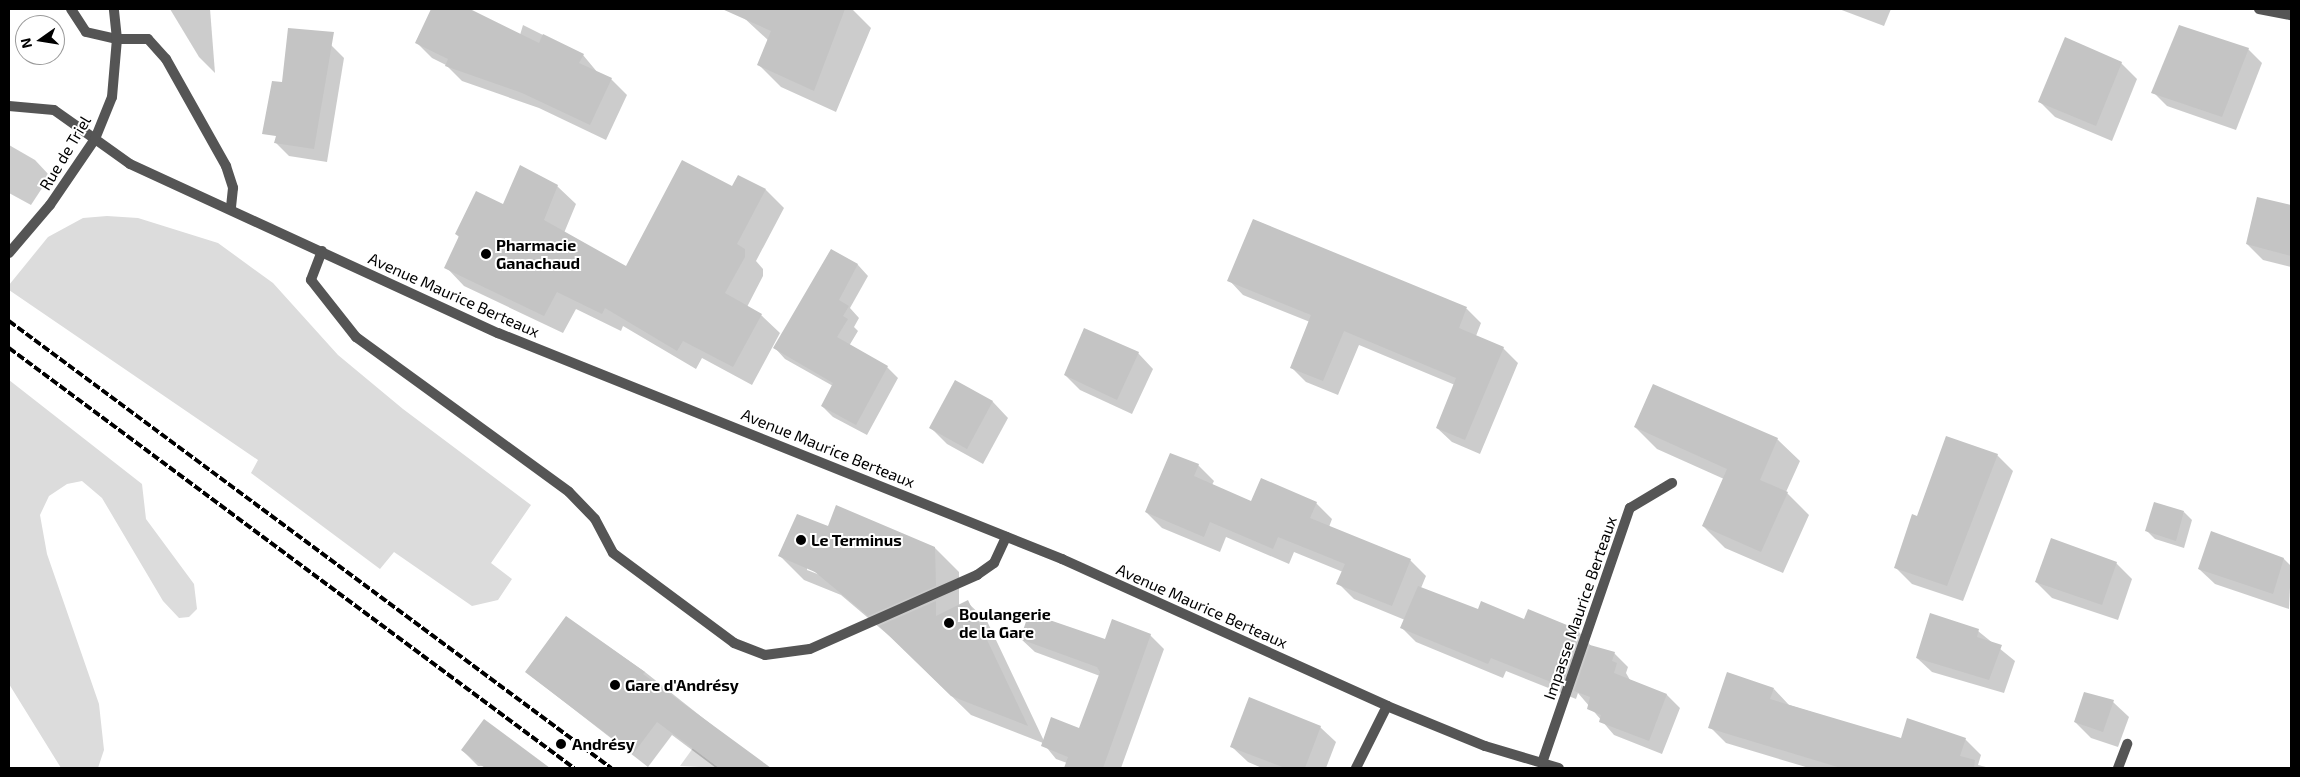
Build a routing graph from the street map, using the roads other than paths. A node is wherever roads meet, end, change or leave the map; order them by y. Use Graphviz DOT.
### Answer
graph roads {
  1 [pos="71,9"];
  2 [pos="114,9"];
  3 [pos="2259,9"];
  4 [pos="2291,15"];
  5 [pos="117,39"];
  6 [pos="9,106"];
  7 [pos="95,139"];
  8 [pos="231,208"];
  9 [pos="11,250"];
  10 [pos="322,251"];
  11 [pos="1672,483"];
  12 [pos="1006,537"];
  13 [pos="1387,706"];
  14 [pos="2126,744"];
  15 [pos="1542,763"];
  16 [pos="1356,768"];
  17 [pos="1559,768"];
  18 [pos="2118,768"];
  1 -- 5 [label="street"];
  2 -- 5 [label="street, Rue de Triel"];
  3 -- 4 [label="street"];
  5 -- 7 [label="street, Rue de Triel"];
  5 -- 8 [label="street"];
  6 -- 7 [label="street, Avenue Maurice Berteaux"];
  7 -- 8 [label="street, Avenue Maurice Berteaux"];
  7 -- 9 [label="street, Rue de Triel"];
  8 -- 10 [label="street, Avenue Maurice Berteaux"];
  10 -- 12 [label="street, Avenue Maurice Berteaux"];
  10 -- 12 [label="street"];
  11 -- 15 [label="street, Impasse Maurice Berteaux"];
  12 -- 13 [label="street, Avenue Maurice Berteaux"];
  13 -- 15 [label="street, Avenue Maurice Berteaux"];
  13 -- 16 [label="street"];
  14 -- 18 [label="street"];
  15 -- 17 [label="street, Avenue Maurice Berteaux"];
}
